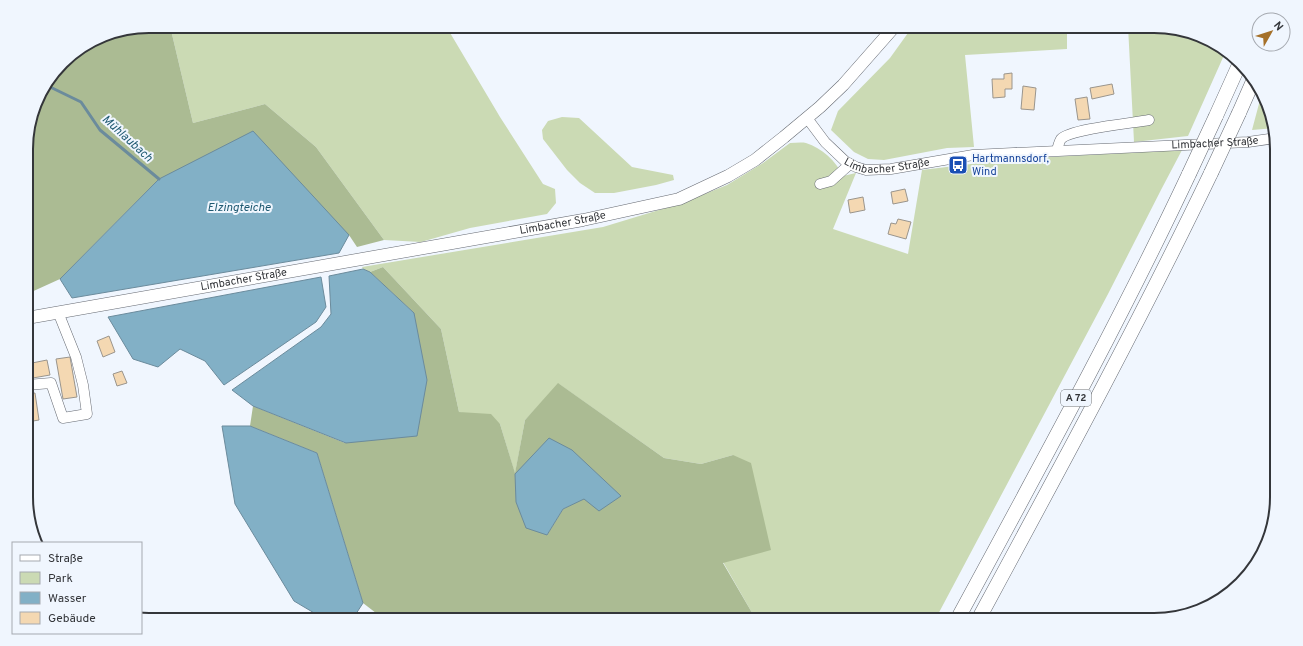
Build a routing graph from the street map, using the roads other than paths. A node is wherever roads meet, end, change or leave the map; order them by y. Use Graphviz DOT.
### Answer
graph roads {
  1 [pos="889,33"];
  2 [pos="1237,69"];
  3 [pos="1251,86"];
  4 [pos="807,118"];
  5 [pos="1149,120"];
  6 [pos="1269,139"];
  7 [pos="1057,150"];
  8 [pos="850,164"];
  9 [pos="820,184"];
  10 [pos="58,312"];
  11 [pos="33,317"];
  12 [pos="33,384"];
  13 [pos="961,613"];
  14 [pos="982,613"];
  1 -- 4 [label="main road"];
  2 -- 13 [label="highway, A 72, bridge"];
  3 -- 14 [label="highway, A 72, bridge"];
  4 -- 8 [label="street, Limbacher Straße"];
  4 -- 10 [label="main road, Limbacher Straße"];
  5 -- 7 [label="street"];
  6 -- 7 [label="street, Limbacher Straße"];
  7 -- 8 [label="street, Limbacher Straße"];
  8 -- 9 [label="street"];
  10 -- 11 [label="main road, Limbacher Straße"];
  10 -- 12 [label="street"];
}
